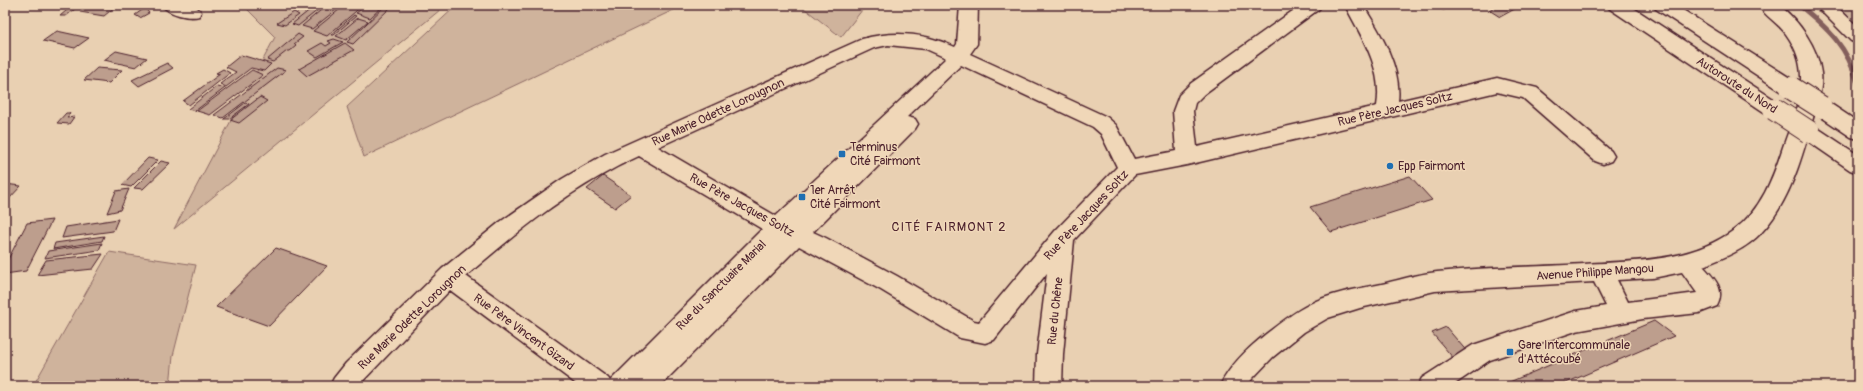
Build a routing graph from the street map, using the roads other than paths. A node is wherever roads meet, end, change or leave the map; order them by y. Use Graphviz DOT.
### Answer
graph roads {
  1 [pos="171,5"];
  2 [pos="969,5"];
  3 [pos="982,5"];
  4 [pos="1313,5"];
  5 [pos="1616,5"];
  6 [pos="1662,5"];
  7 [pos="1767,5"];
  8 [pos="1824,5"];
  9 [pos="1356,9"];
  10 [pos="192,12"];
  11 [pos="1858,37"];
  12 [pos="964,58"];
  13 [pos="1386,111"];
  14 [pos="1858,132"];
  15 [pos="642,148"];
  16 [pos="1604,156"];
  17 [pos="1187,157"];
  18 [pos="1858,165"];
  19 [pos="1128,168"];
  20 [pos="787,232"];
  21 [pos="1063,237"];
  22 [pos="1686,261"];
  23 [pos="1601,273"];
  24 [pos="449,277"];
  25 [pos="1622,313"];
  26 [pos="343,386"];
  27 [pos="599,386"];
  28 [pos="620,386"];
  29 [pos="643,386"];
  30 [pos="1049,386"];
  31 [pos="1233,386"];
  32 [pos="1431,386"];
  1 -- 10 [label="main road"];
  2 -- 12 [label="main road, Rue du Sanctuaire Marial"];
  3 -- 12 [label="main road, Rue du Sanctuaire Marial"];
  4 -- 17 [label="main road"];
  5 -- 18 [label="main road, Autoroute du Nord, bridge"];
  6 -- 14 [label="main road, bridge"];
  7 -- 22 [label="main road, Avenue Philippe Mangou"];
  8 -- 11 [label="main road"];
  9 -- 13 [label="main road"];
  12 -- 15 [label="main road, Rue Marie Odette Lorougnon"];
  12 -- 19 [label="main road, Rue Marie Odette Lorougnon"];
  12 -- 20 [label="main road, Rue du Sanctuaire Marial"];
  13 -- 16 [label="main road, Rue Père Jacques Soltz"];
  13 -- 17 [label="main road, Rue Père Jacques Soltz"];
  15 -- 20 [label="main road, Rue Père Jacques Soltz"];
  15 -- 24 [label="main road, Rue Marie Odette Lorougnon"];
  17 -- 19 [label="main road, Rue Père Jacques Soltz"];
  19 -- 21 [label="main road, Rue Père Jacques Soltz"];
  20 -- 21 [label="main road, Rue Père Jacques Soltz"];
  20 -- 28 [label="main road, Rue du Sanctuaire Marial"];
  20 -- 29 [label="main road, Rue du Sanctuaire Marial"];
  21 -- 30 [label="main road, Rue du Chêne"];
  22 -- 23 [label="main road, Avenue Philippe Mangou"];
  22 -- 25 [label="main road"];
  23 -- 25 [label="main road"];
  23 -- 31 [label="main road, Avenue Philippe Mangou"];
  24 -- 26 [label="main road, Rue Marie Odette Lorougnon"];
  24 -- 27 [label="main road, Rue Père Vincent Gizard"];
  25 -- 32 [label="main road"];
}
